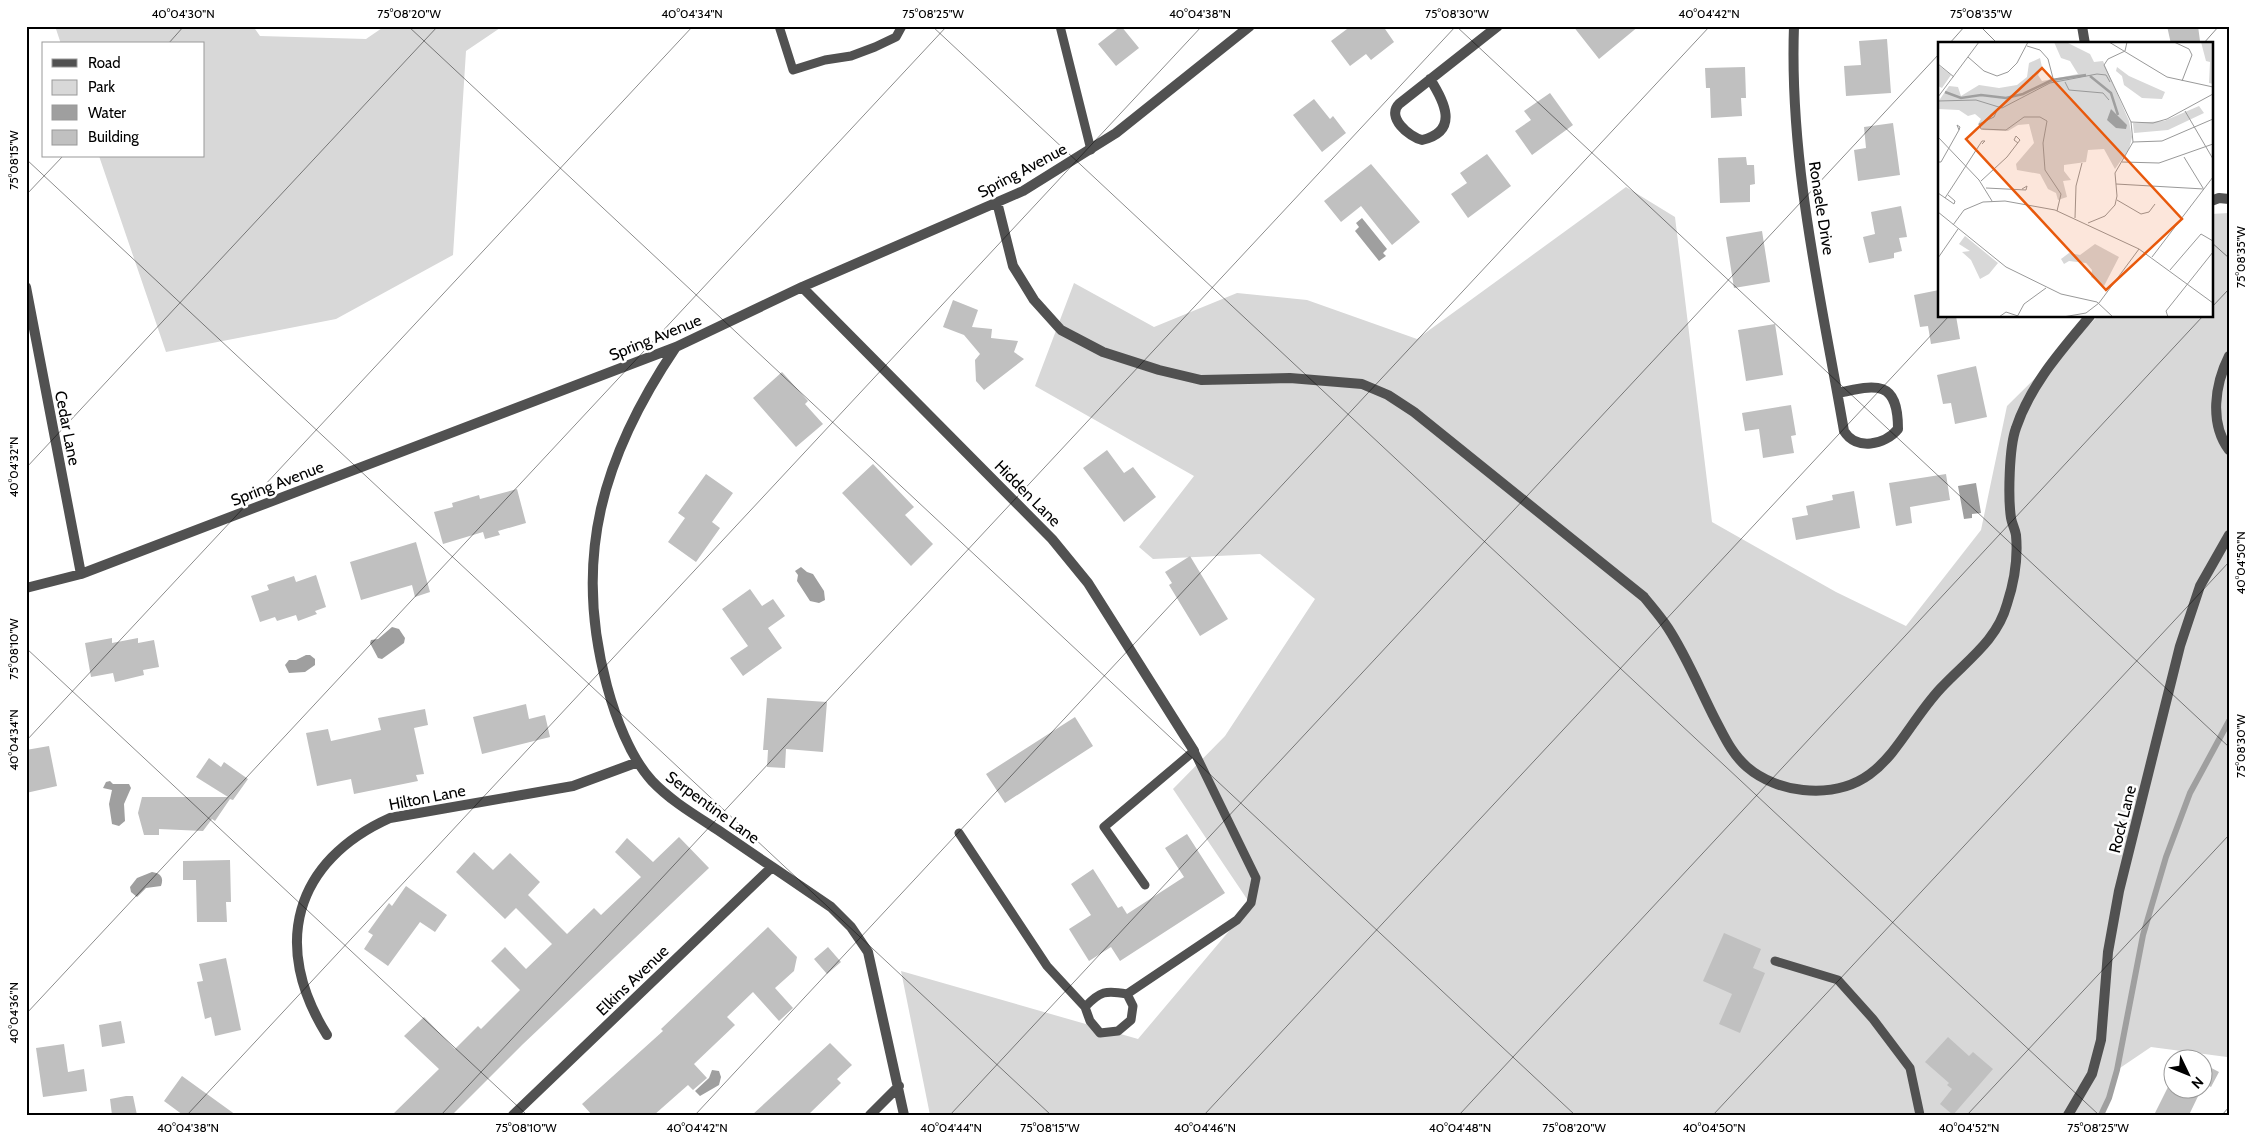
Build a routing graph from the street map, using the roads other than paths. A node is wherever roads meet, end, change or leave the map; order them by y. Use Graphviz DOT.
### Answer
graph roads {
  1 [pos="779,26"];
  2 [pos="902,26"];
  3 [pos="1060,26"];
  4 [pos="1250,26"];
  5 [pos="1498,26"];
  6 [pos="1794,26"];
  7 [pos="2082,26"];
  8 [pos="2085,42"];
  9 [pos="1430,79"];
  10 [pos="1091,150"];
  11 [pos="2229,199"];
  12 [pos="2212,201"];
  13 [pos="997,202"];
  14 [pos="26,287"];
  15 [pos="802,287"];
  16 [pos="2088,318"];
  17 [pos="676,347"];
  18 [pos="2229,356"];
  19 [pos="1838,393"];
  20 [pos="2229,450"];
  21 [pos="2229,534"];
  22 [pos="81,574"];
  23 [pos="26,588"];
  24 [pos="1194,751"];
  25 [pos="638,762"];
  26 [pos="959,833"];
  27 [pos="772,867"];
  28 [pos="1145,885"];
  29 [pos="1775,960"];
  30 [pos="1127,994"];
  31 [pos="1085,1007"];
  32 [pos="327,1035"];
  33 [pos="898,1086"];
  34 [pos="513,1115"];
  35 [pos="870,1115"];
  36 [pos="904,1115"];
  37 [pos="1920,1115"];
  38 [pos="2068,1115"];
  1 -- 2 [label="lane"];
  3 -- 10 [label="lane"];
  4 -- 10 [label="street, Spring Avenue"];
  5 -- 9 [label="street"];
  6 -- 19 [label="street, Ronaele Drive"];
  7 -- 8 [label="street"];
  9 -- 9 [label="street"];
  10 -- 13 [label="street, Spring Avenue"];
  11 -- 12 [label="street"];
  13 -- 15 [label="street, Spring Avenue"];
  13 -- 16 [label="street"];
  14 -- 22 [label="street, Cedar Lane"];
  15 -- 17 [label="street, Spring Avenue"];
  15 -- 24 [label="street, Hidden Lane"];
  17 -- 22 [label="street, Spring Avenue"];
  17 -- 25 [label="street, Serpentine Lane"];
  18 -- 20 [label="street"];
  19 -- 19 [label="street, Ronaele Drive"];
  21 -- 38 [label="street, Rock Lane"];
  22 -- 23 [label="street, Spring Avenue"];
  24 -- 28 [label="lane"];
  24 -- 30 [label="lane"];
  25 -- 27 [label="street, Serpentine Lane"];
  25 -- 32 [label="street, Hilton Lane"];
  26 -- 31 [label="lane"];
  27 -- 33 [label="street, Serpentine Lane"];
  27 -- 34 [label="street, Elkins Avenue"];
  29 -- 37 [label="lane"];
  30 -- 31 [label="lane"];
  30 -- 31 [label="lane"];
  33 -- 35 [label="street"];
  33 -- 36 [label="street, Serpentine Lane"];
}
